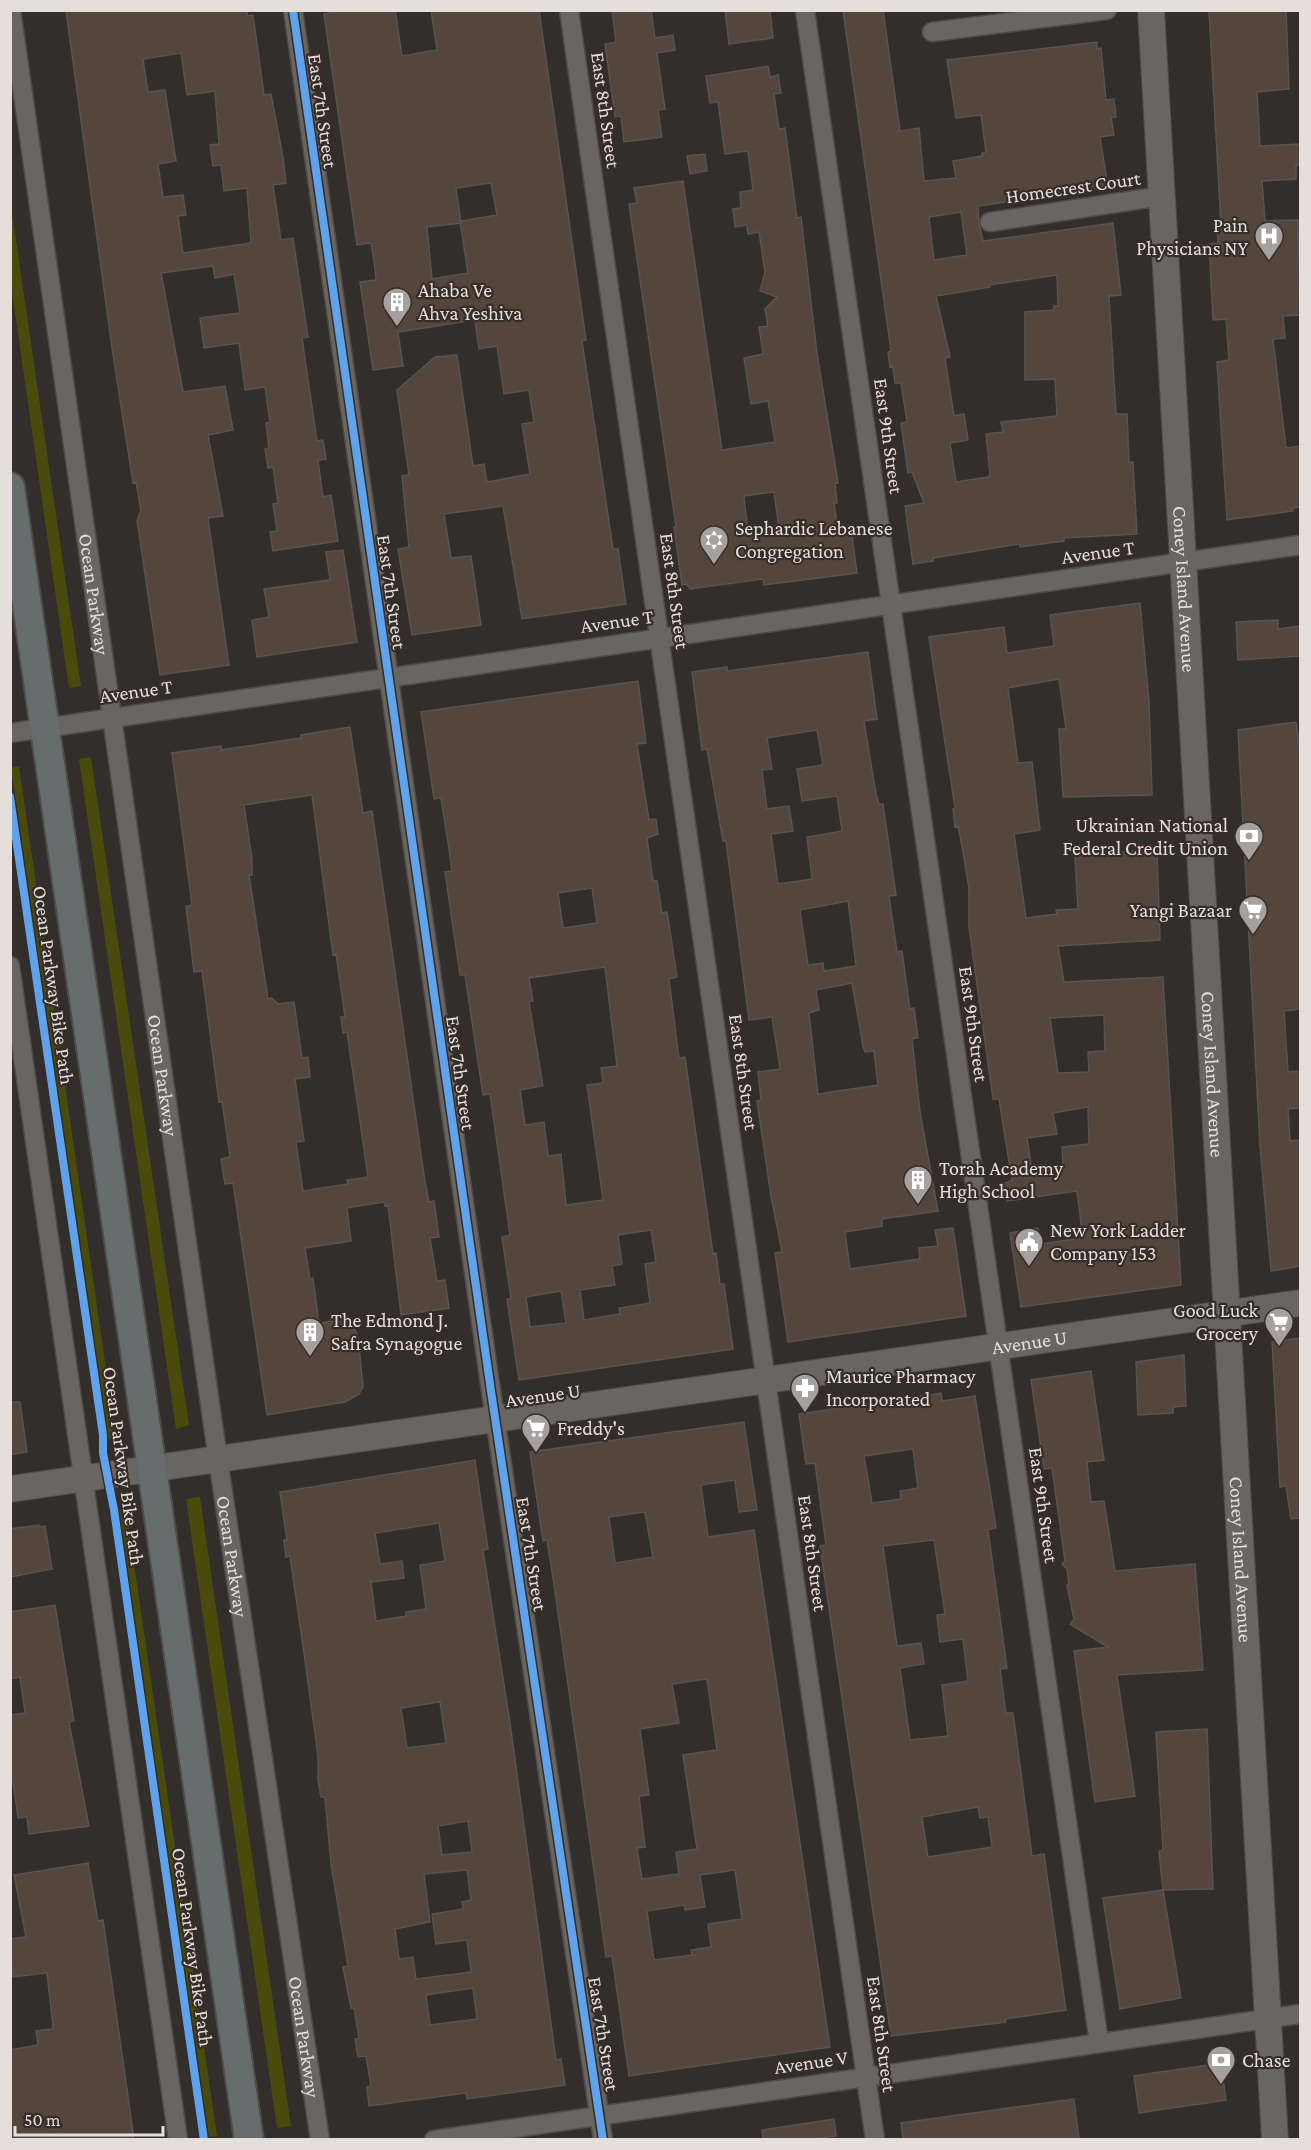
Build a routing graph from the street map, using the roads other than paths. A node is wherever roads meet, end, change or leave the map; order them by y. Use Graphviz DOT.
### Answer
graph roads {
  1 [pos="11,10"];
  2 [pos="292,10"];
  3 [pos="569,10"];
  4 [pos="805,10"];
  5 [pos="1107,10"];
  6 [pos="1151,10"];
  7 [pos="932,32"];
  8 [pos="1162,196"];
  9 [pos="990,222"];
  10 [pos="10,487"];
  11 [pos="1300,545"];
  12 [pos="1184,562"];
  13 [pos="890,604"];
  14 [pos="659,638"];
  15 [pos="387,677"];
  16 [pos="112,717"];
  17 [pos="45,727"];
  18 [pos="10,733"];
  19 [pos="10,966"];
  20 [pos="1300,1303"];
  21 [pos="1229,1313"];
  22 [pos="999,1346"];
  23 [pos="765,1380"];
  24 [pos="495,1419"];
  25 [pos="219,1459"];
  26 [pos="152,1469"];
  27 [pos="83,1479"];
  28 [pos="10,1489"];
  29 [pos="1300,2014"];
  30 [pos="1268,2019"];
  31 [pos="1099,2043"];
  32 [pos="866,2077"];
  33 [pos="600,2115"];
  34 [pos="178,2139"];
  35 [pos="249,2139"];
  36 [pos="320,2139"];
  37 [pos="434,2139"];
  38 [pos="603,2139"];
  39 [pos="874,2139"];
  40 [pos="1275,2139"];
  1 -- 16 [label="street, Ocean Parkway"];
  2 -- 15 [label="street, East 7th Street"];
  3 -- 14 [label="street, East 8th Street"];
  4 -- 13 [label="street, East 9th Street"];
  5 -- 7 [label="street"];
  6 -- 8 [label="main road, Coney Island Avenue"];
  8 -- 9 [label="street, Homecrest Court"];
  8 -- 12 [label="main road, Coney Island Avenue"];
  10 -- 17 [label="main road"];
  11 -- 12 [label="street, Avenue T"];
  12 -- 13 [label="street, Avenue T"];
  12 -- 21 [label="main road, Coney Island Avenue"];
  13 -- 14 [label="street, Avenue T"];
  13 -- 22 [label="street, East 9th Street"];
  14 -- 15 [label="street, Avenue T"];
  14 -- 23 [label="street, East 8th Street"];
  15 -- 16 [label="street, Avenue T"];
  15 -- 24 [label="street, East 7th Street"];
  16 -- 17 [label="street, Avenue T"];
  16 -- 25 [label="street, Ocean Parkway"];
  17 -- 18 [label="street, Avenue T"];
  17 -- 26 [label="main road"];
  19 -- 27 [label="street"];
  20 -- 21 [label="main road, Avenue U"];
  21 -- 22 [label="main road, Avenue U"];
  21 -- 30 [label="main road, Coney Island Avenue"];
  22 -- 23 [label="main road, Avenue U"];
  22 -- 31 [label="street, East 9th Street"];
  23 -- 24 [label="main road, Avenue U"];
  23 -- 32 [label="street, East 8th Street"];
  24 -- 25 [label="main road, Avenue U"];
  24 -- 33 [label="street, East 7th Street"];
  25 -- 26 [label="main road, Avenue U"];
  25 -- 36 [label="street, Ocean Parkway"];
  26 -- 27 [label="main road, Avenue U"];
  26 -- 35 [label="main road"];
  27 -- 28 [label="main road, Avenue U"];
  27 -- 34 [label="street"];
  29 -- 30 [label="street, Avenue V"];
  30 -- 31 [label="street, Avenue V"];
  30 -- 40 [label="main road, Coney Island Avenue"];
  31 -- 32 [label="street, Avenue V"];
  32 -- 33 [label="street, Avenue V"];
  32 -- 39 [label="street, East 8th Street"];
  33 -- 37 [label="street, Avenue V"];
  33 -- 38 [label="street, East 7th Street"];
}
